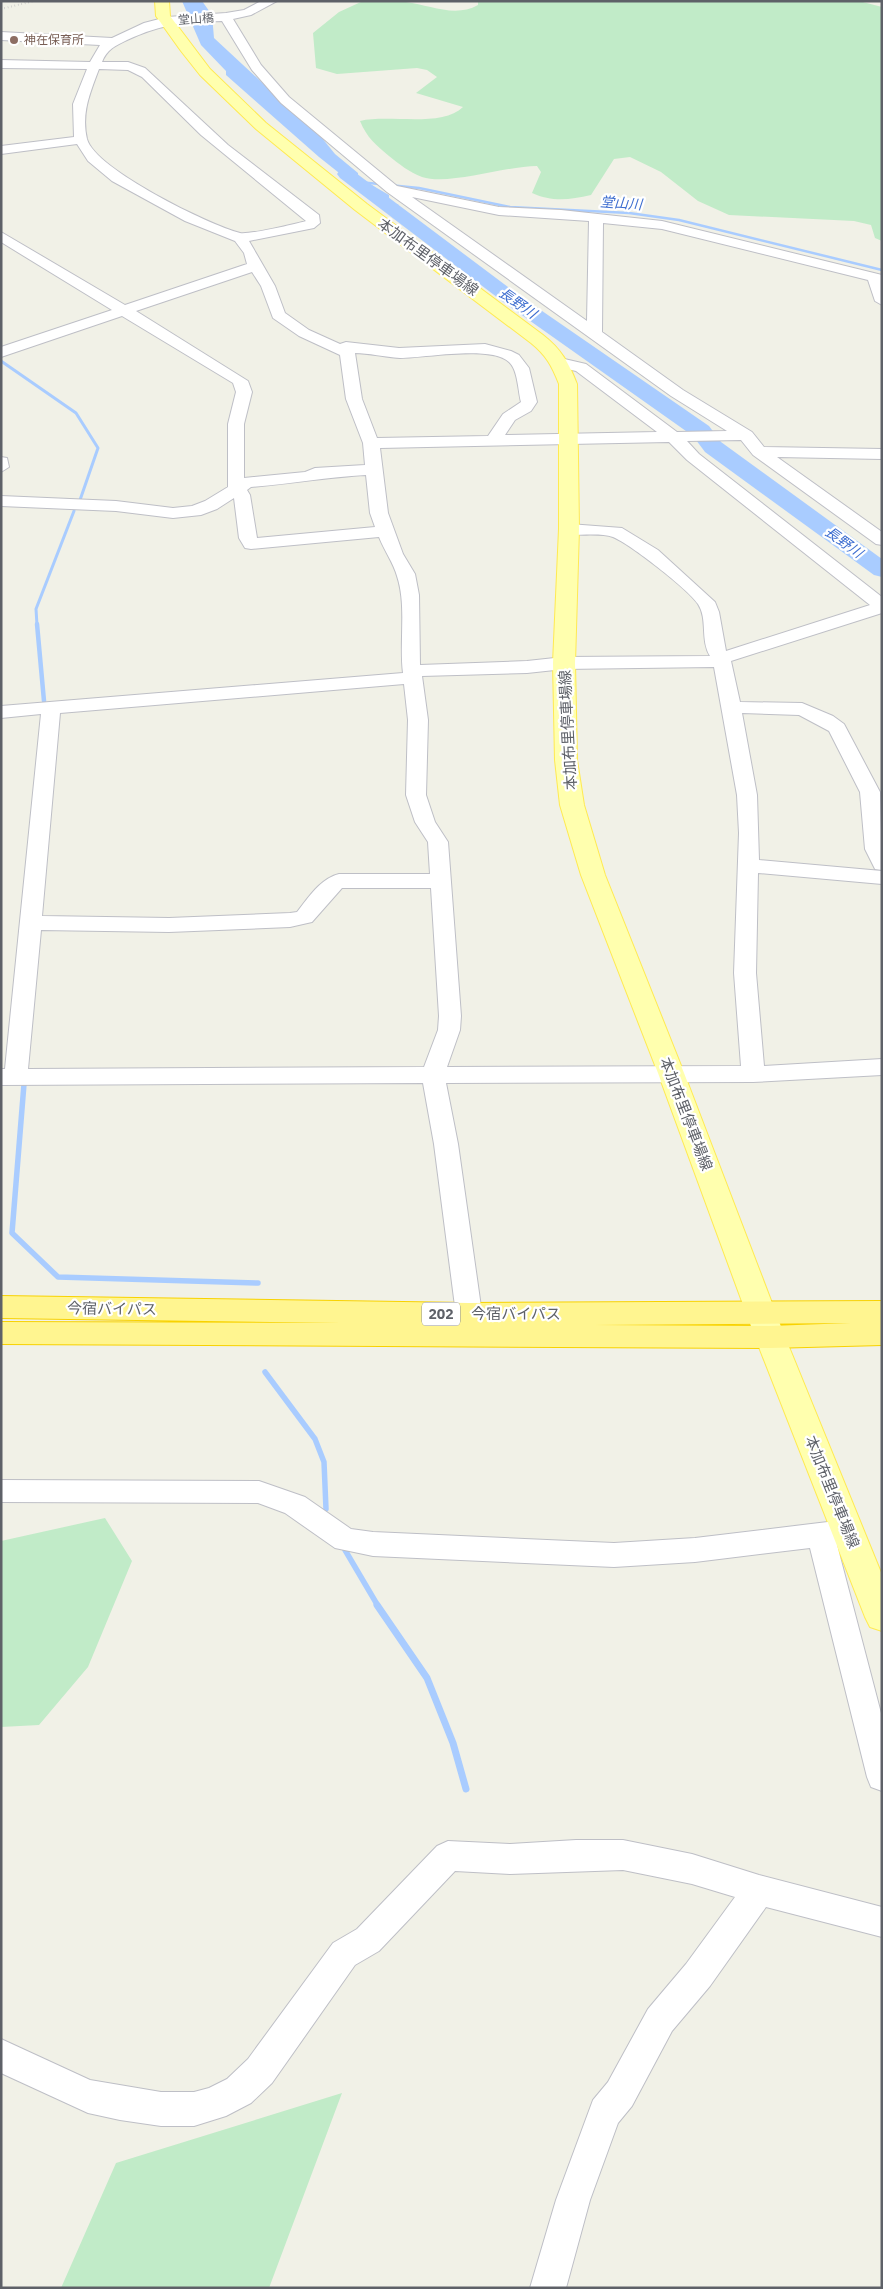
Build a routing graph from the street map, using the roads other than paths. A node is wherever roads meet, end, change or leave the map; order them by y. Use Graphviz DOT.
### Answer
graph roads {
  1 [pos="271,1"];
  2 [pos="164,11"];
  3 [pos="226,17"];
  4 [pos="1,36"];
  5 [pos="67,38"];
  6 [pos="112,42"];
  7 [pos="1,64"];
  8 [pos="60,65"];
  9 [pos="94,65"];
  10 [pos="82,140"];
  11 [pos="1,150"];
  12 [pos="392,189"];
  13 [pos="596,218"];
  14 [pos="1,236"];
  15 [pos="240,238"];
  16 [pos="255,266"];
  17 [pos="878,278"];
  18 [pos="882,300"];
  19 [pos="123,310"];
  20 [pos="594,332"];
  21 [pos="342,349"];
  22 [pos="1,352"];
  23 [pos="560,363"];
  24 [pos="740,435"];
  25 [pos="676,436"];
  26 [pos="570,439"];
  27 [pos="496,442"];
  28 [pos="371,443"];
  29 [pos="759,452"];
  30 [pos="882,454"];
  31 [pos="1,462"];
  32 [pos="1,467"];
  33 [pos="372,470"];
  34 [pos="236,487"];
  35 [pos="1,501"];
  36 [pos="569,529"];
  37 [pos="385,531"];
  38 [pos="882,540"];
  39 [pos="882,607"];
  40 [pos="722,659"];
  41 [pos="564,663"];
  42 [pos="414,674"];
  43 [pos="731,707"];
  44 [pos="51,709"];
  45 [pos="1,712"];
  46 [pos="882,864"];
  47 [pos="749,866"];
  48 [pos="882,878"];
  49 [pos="442,880"];
  50 [pos="32,923"];
  51 [pos="882,1067"];
  52 [pos="671,1073"];
  53 [pos="753,1074"];
  54 [pos="433,1075"];
  55 [pos="9,1077"];
  56 [pos="1,1307"];
  57 [pos="882,1312"];
  58 [pos="469,1314"];
  59 [pos="765,1325"];
  60 [pos="1,1334"];
  61 [pos="882,1334"];
  62 [pos="1,1491"];
  63 [pos="850,1534"];
  64 [pos="821,1536"];
  65 [pos="882,1617"];
  66 [pos="882,1777"];
  67 [pos="759,1890"];
  68 [pos="882,1922"];
  69 [pos="1,2056"];
  70 [pos="548,2288"];
  1 -- 3 [label="street, 堂山橋"];
  2 -- 3 [label="street, 堂山橋"];
  2 -- 6 [label="street, 堂山橋"];
  2 -- 23 [label="main road, 本加布里停車場線"];
  3 -- 12 [label="street"];
  4 -- 5 [label="street"];
  5 -- 6 [label="street"];
  5 -- 8 [label="street"];
  6 -- 9 [label="street"];
  7 -- 8 [label="street"];
  8 -- 9 [label="street"];
  9 -- 10 [label="street"];
  9 -- 15 [label="street"];
  10 -- 11 [label="street"];
  10 -- 15 [label="street"];
  12 -- 13 [label="street"];
  12 -- 20 [label="street"];
  13 -- 17 [label="street"];
  13 -- 20 [label="street"];
  14 -- 19 [label="street"];
  15 -- 16 [label="street"];
  16 -- 19 [label="street"];
  16 -- 21 [label="street"];
  17 -- 18 [label="street"];
  19 -- 22 [label="street"];
  19 -- 34 [label="street"];
  20 -- 24 [label="street"];
  21 -- 27 [label="street"];
  21 -- 28 [label="street"];
  23 -- 25 [label="street"];
  23 -- 26 [label="main road, 本加布里停車場線"];
  24 -- 25 [label="street"];
  24 -- 29 [label="street"];
  25 -- 26 [label="street"];
  25 -- 39 [label="street"];
  26 -- 27 [label="street"];
  26 -- 36 [label="main road, 本加布里停車場線"];
  27 -- 28 [label="street"];
  28 -- 33 [label="street"];
  29 -- 30 [label="street"];
  29 -- 38 [label="street"];
  31 -- 32 [label="street"];
  33 -- 34 [label="street"];
  33 -- 37 [label="street"];
  34 -- 35 [label="street"];
  34 -- 37 [label="street"];
  36 -- 40 [label="street"];
  36 -- 41 [label="main road, 本加布里停車場線"];
  37 -- 42 [label="street"];
  39 -- 40 [label="street"];
  40 -- 41 [label="street"];
  40 -- 43 [label="street"];
  41 -- 42 [label="street"];
  41 -- 52 [label="main road, 本加布里停車場線"];
  42 -- 44 [label="street"];
  42 -- 49 [label="street"];
  43 -- 46 [label="street"];
  43 -- 47 [label="street"];
  44 -- 45 [label="street"];
  44 -- 50 [label="street"];
  47 -- 48 [label="street"];
  47 -- 53 [label="street"];
  49 -- 50 [label="street"];
  49 -- 54 [label="street"];
  50 -- 55 [label="street"];
  51 -- 53 [label="street"];
  52 -- 53 [label="street"];
  52 -- 54 [label="street"];
  52 -- 59 [label="main road, 本加布里停車場線"];
  54 -- 55 [label="street"];
  54 -- 58 [label="street"];
  56 -- 58 [label="highway, 今宿バイパス / 202"];
  57 -- 59 [label="highway, 今宿バイパス / 202"];
  58 -- 59 [label="highway, 今宿バイパス / 202"];
  59 -- 60 [label="highway, 今宿バイパス / 202"];
  59 -- 61 [label="highway, 今宿バイパス / 202"];
  59 -- 63 [label="main road, 本加布里停車場線"];
  62 -- 64 [label="street"];
  63 -- 64 [label="street"];
  63 -- 65 [label="main road, 本加布里停車場線"];
  64 -- 66 [label="street"];
  67 -- 68 [label="street"];
  67 -- 69 [label="street"];
  67 -- 70 [label="street"];
}
